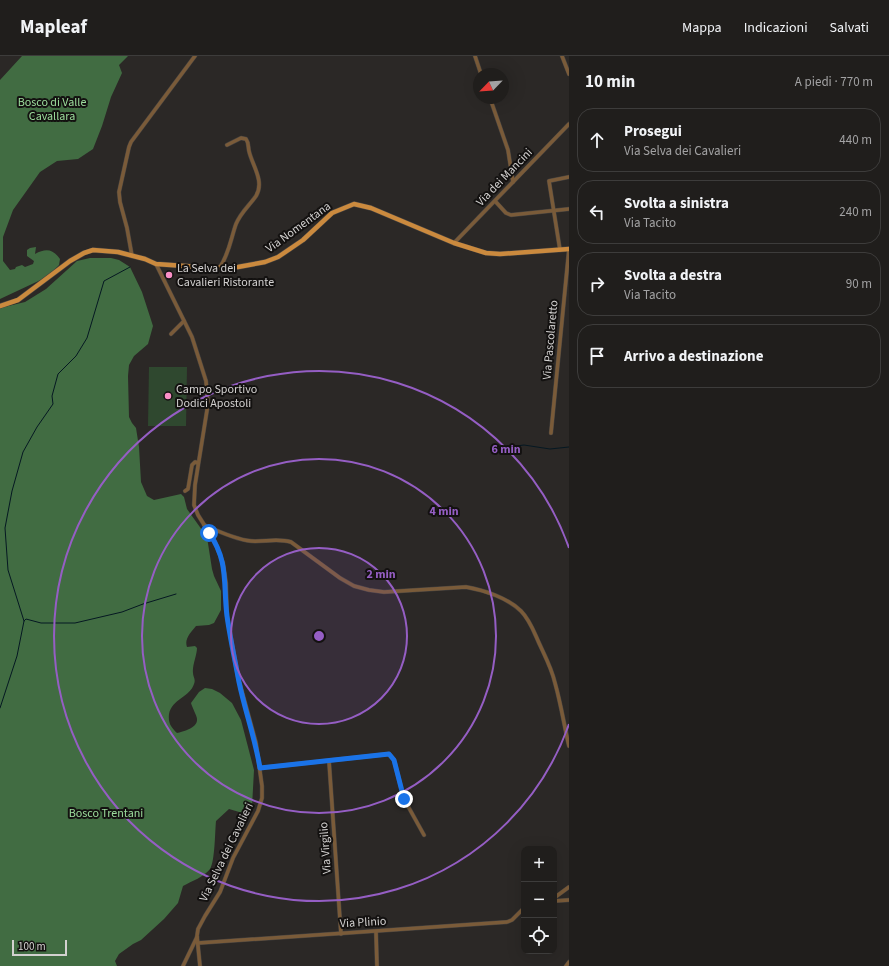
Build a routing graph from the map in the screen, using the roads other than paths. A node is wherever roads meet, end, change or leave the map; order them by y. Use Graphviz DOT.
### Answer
graph roads {
  1 [pos="195,56"];
  2 [pos="474,56"];
  3 [pos="562,56"];
  4 [pos="479,68"];
  5 [pos="569,74"];
  6 [pos="492,104"];
  7 [pos="569,124"];
  8 [pos="227,145"];
  9 [pos="569,177"];
  10 [pos="513,182"];
  11 [pos="495,201"];
  12 [pos="569,209"];
  13 [pos="554,210"];
  14 [pos="454,244"];
  15 [pos="569,249"];
  16 [pos="560,250"];
  17 [pos="132,256"];
  18 [pos="156,264"];
  19 [pos="220,267"];
  20 [pos="0,306"];
  21 [pos="184,321"];
  22 [pos="171,334"];
  23 [pos="551,433"];
  24 [pos="198,463"];
  25 [pos="185,491"];
  26 [pos="203,524"];
  27 [pos="569,746"];
  28 [pos="329,760"];
  29 [pos="260,768"];
  30 [pos="424,835"];
  31 [pos="569,887"];
  32 [pos="557,897"];
  33 [pos="557,900"];
  34 [pos="569,900"];
  35 [pos="521,911"];
  36 [pos="376,932"];
  37 [pos="341,934"];
  38 [pos="197,936"];
  39 [pos="198,943"];
  40 [pos="569,962"];
  41 [pos="183,966"];
  42 [pos="200,966"];
  43 [pos="377,966"];
  44 [pos="566,966"];
  1 -- 17 [label="street"];
  2 -- 4 [label="street"];
  3 -- 5 [label="street"];
  6 -- 10 [label="street"];
  7 -- 10 [label="street, Via dei Mancini"];
  8 -- 19 [label="street"];
  9 -- 13 [label="street"];
  10 -- 11 [label="street, Via dei Mancini"];
  11 -- 13 [label="street"];
  11 -- 14 [label="street, Via dei Mancini"];
  12 -- 13 [label="street"];
  13 -- 16 [label="street"];
  14 -- 16 [label="main road, Via Nomentana"];
  14 -- 19 [label="main road, Via Nomentana"];
  15 -- 16 [label="main road, Via Nomentana"];
  15 -- 23 [label="street, Via Pascolaretto"];
  17 -- 18 [label="main road, Via Nomentana"];
  17 -- 20 [label="main road, Via Nomentana"];
  18 -- 19 [label="main road, Via Nomentana"];
  18 -- 21 [label="street, Via Selva dei Cavalieri"];
  21 -- 22 [label="street"];
  21 -- 24 [label="street, Via Selva dei Cavalieri"];
  24 -- 25 [label="street"];
  24 -- 26 [label="street, Via Selva dei Cavalieri"];
  26 -- 27 [label="street"];
  26 -- 29 [label="street, Via Selva dei Cavalieri"];
  28 -- 29 [label="street"];
  28 -- 30 [label="street"];
  28 -- 37 [label="street, Via Virgilio"];
  29 -- 38 [label="street, Via Selva dei Cavalieri"];
  31 -- 32 [label="street"];
  33 -- 34 [label="street"];
  35 -- 36 [label="street, Via Plinio"];
  36 -- 37 [label="street, Via Plinio"];
  36 -- 43 [label="street"];
  37 -- 39 [label="street, Via Plinio"];
  38 -- 39 [label="street, Via Selva dei Cavalieri"];
  38 -- 41 [label="street"];
  39 -- 42 [label="street, Via Selva dei Cavalieri"];
  40 -- 44 [label="street"];
}
